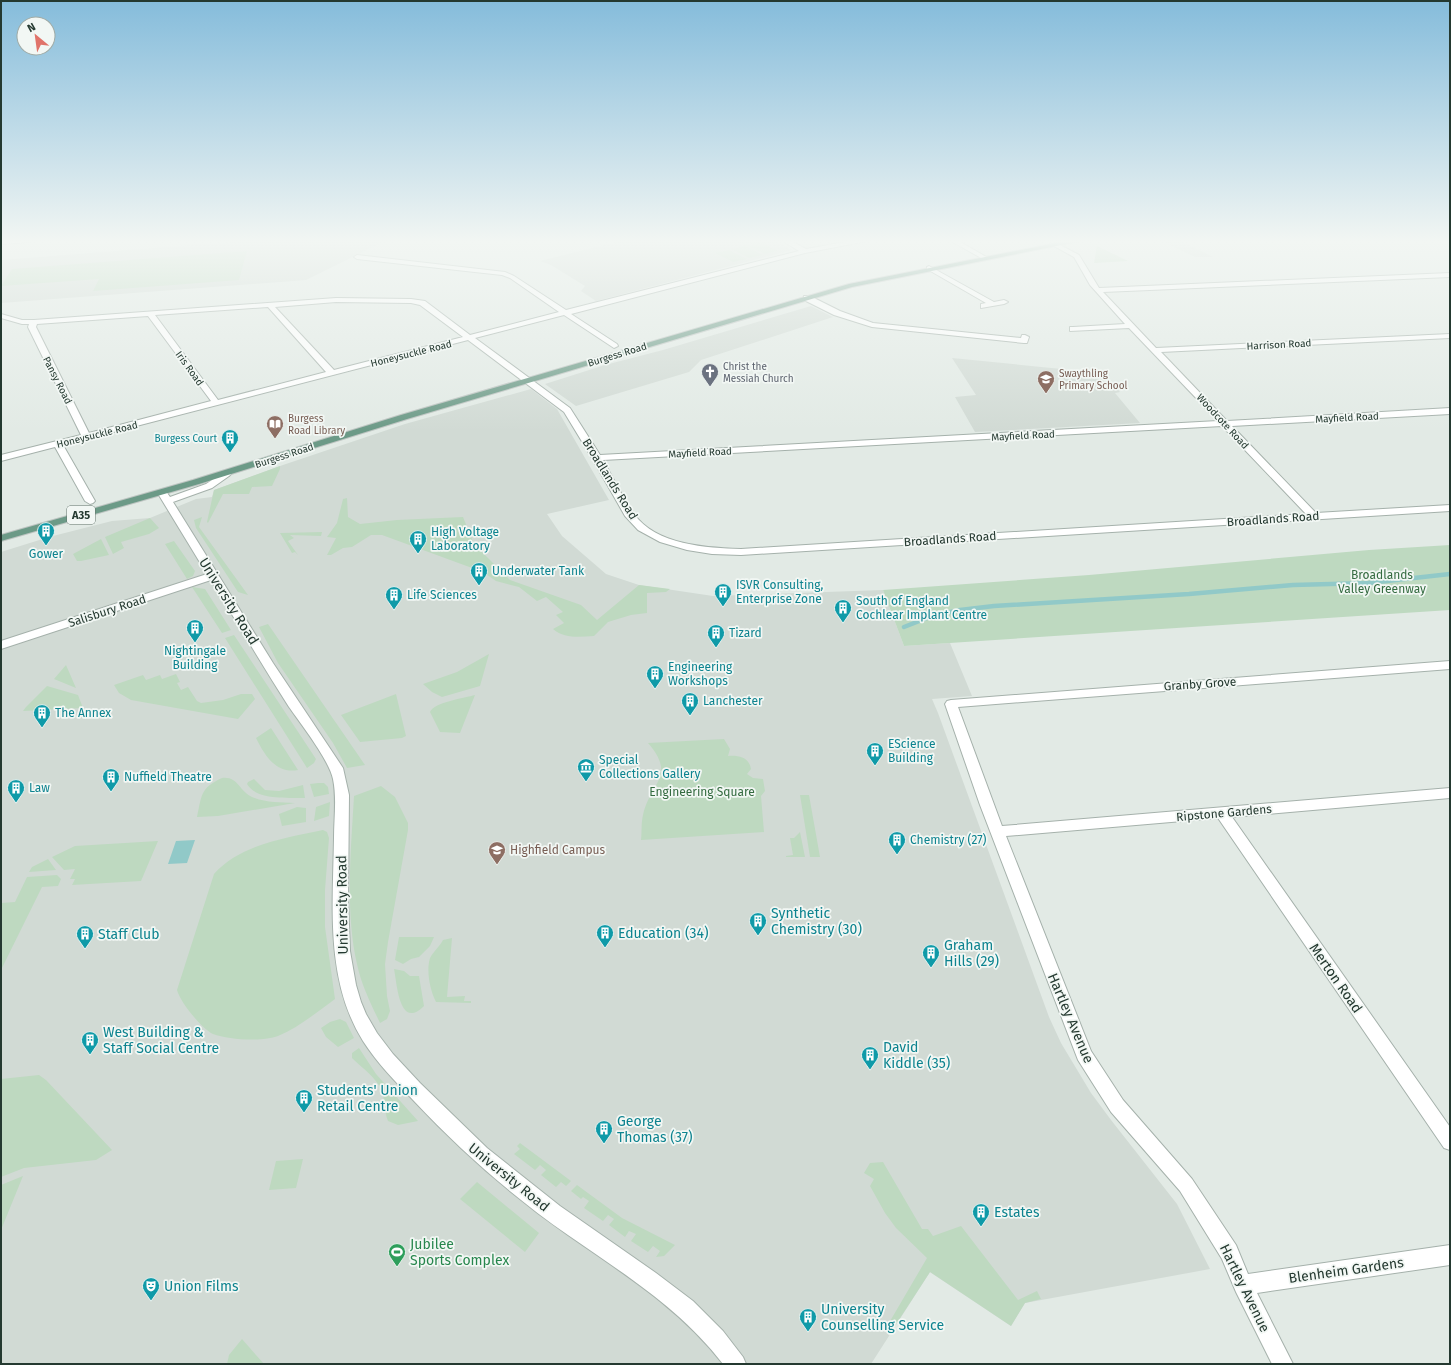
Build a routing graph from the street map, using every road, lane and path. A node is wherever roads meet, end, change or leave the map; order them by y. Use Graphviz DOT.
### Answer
graph roads {
  1 [pos="289,304"];
  2 [pos="423,304"];
  3 [pos="549,304"];
  4 [pos="604,304"];
  5 [pos="788,304"];
  6 [pos="819,304"];
  7 [pos="992,304"];
  8 [pos="1110,304"];
  9 [pos="270,305"];
  10 [pos="981,306"];
  11 [pos="150,314"];
  12 [pos="565,314"];
  13 [pos="1,316"];
  14 [pos="34,322"];
  15 [pos="1132,326"];
  16 [pos="1073,329"];
  17 [pos="1450,336"];
  18 [pos="1025,337"];
  19 [pos="470,338"];
  20 [pos="614,346"];
  21 [pos="1155,350"];
  22 [pos="332,373"];
  23 [pos="529,381"];
  24 [pos="216,403"];
  25 [pos="1450,411"];
  26 [pos="1226,424"];
  27 [pos="87,437"];
  28 [pos="58,444"];
  29 [pos="1,458"];
  30 [pos="597,458"];
  31 [pos="164,497"];
  32 [pos="90,502"];
  33 [pos="1450,508"];
  34 [pos="1313,516"];
  35 [pos="1,538"];
  36 [pos="213,576"];
  37 [pos="1,645"];
  38 [pos="1450,665"];
  39 [pos="950,704"];
  40 [pos="1445,794"];
  41 [pos="1450,805"];
  42 [pos="1222,813"];
  43 [pos="998,832"];
  44 [pos="1450,1142"];
  45 [pos="1450,1255"];
  46 [pos="1243,1285"];
  47 [pos="736,1364"];
  48 [pos="1283,1364"];
  1 -- 9 [label="street, Broadlands Road"];
  2 -- 19 [label="street, Broadlands Road"];
  3 -- 12 [label="street"];
  4 -- 12 [label="street, Honeysuckle Road"];
  5 -- 23 [label="main road, Burgess Road / A35"];
  6 -- 18 [label="street"];
  7 -- 10 [label="street"];
  8 -- 15 [label="street, Woodcote Road"];
  9 -- 11 [label="street, Broadlands Road"];
  9 -- 22 [label="street"];
  11 -- 14 [label="street, Broadlands Road"];
  11 -- 24 [label="street, Iris Road"];
  12 -- 19 [label="street, Honeysuckle Road"];
  12 -- 20 [label="street"];
  13 -- 14 [label="street, Broadlands Road"];
  14 -- 27 [label="street, Pansy Road"];
  15 -- 16 [label="street"];
  15 -- 21 [label="street, Woodcote Road"];
  17 -- 21 [label="street, Harrison Road"];
  19 -- 22 [label="street, Honeysuckle Road"];
  19 -- 23 [label="street, Broadlands Road"];
  21 -- 26 [label="street, Woodcote Road"];
  22 -- 24 [label="street, Honeysuckle Road"];
  23 -- 30 [label="street, Broadlands Road"];
  23 -- 31 [label="main road, Burgess Road / A35"];
  24 -- 27 [label="street, Honeysuckle Road"];
  25 -- 26 [label="street, Mayfield Road"];
  26 -- 30 [label="street, Mayfield Road"];
  26 -- 34 [label="street, Woodcote Road"];
  27 -- 28 [label="street, Honeysuckle Road"];
  28 -- 29 [label="street, Honeysuckle Road"];
  28 -- 32 [label="street"];
  30 -- 34 [label="street, Broadlands Road"];
  31 -- 35 [label="main road, Burgess Road / A35"];
  31 -- 36 [label="street, University Road"];
  33 -- 34 [label="street, Broadlands Road"];
  36 -- 37 [label="street, Salisbury Road"];
  36 -- 47 [label="street, University Road"];
  38 -- 39 [label="street, Granby Grove"];
  39 -- 43 [label="street, Hartley Avenue"];
  40 -- 41 [label="street"];
  40 -- 42 [label="street, Ripstone Gardens"];
  42 -- 43 [label="street, Ripstone Gardens"];
  42 -- 44 [label="street, Merton Road"];
  43 -- 46 [label="street, Hartley Avenue"];
  45 -- 46 [label="street, Blenheim Gardens"];
  46 -- 48 [label="street, Hartley Avenue"];
}
